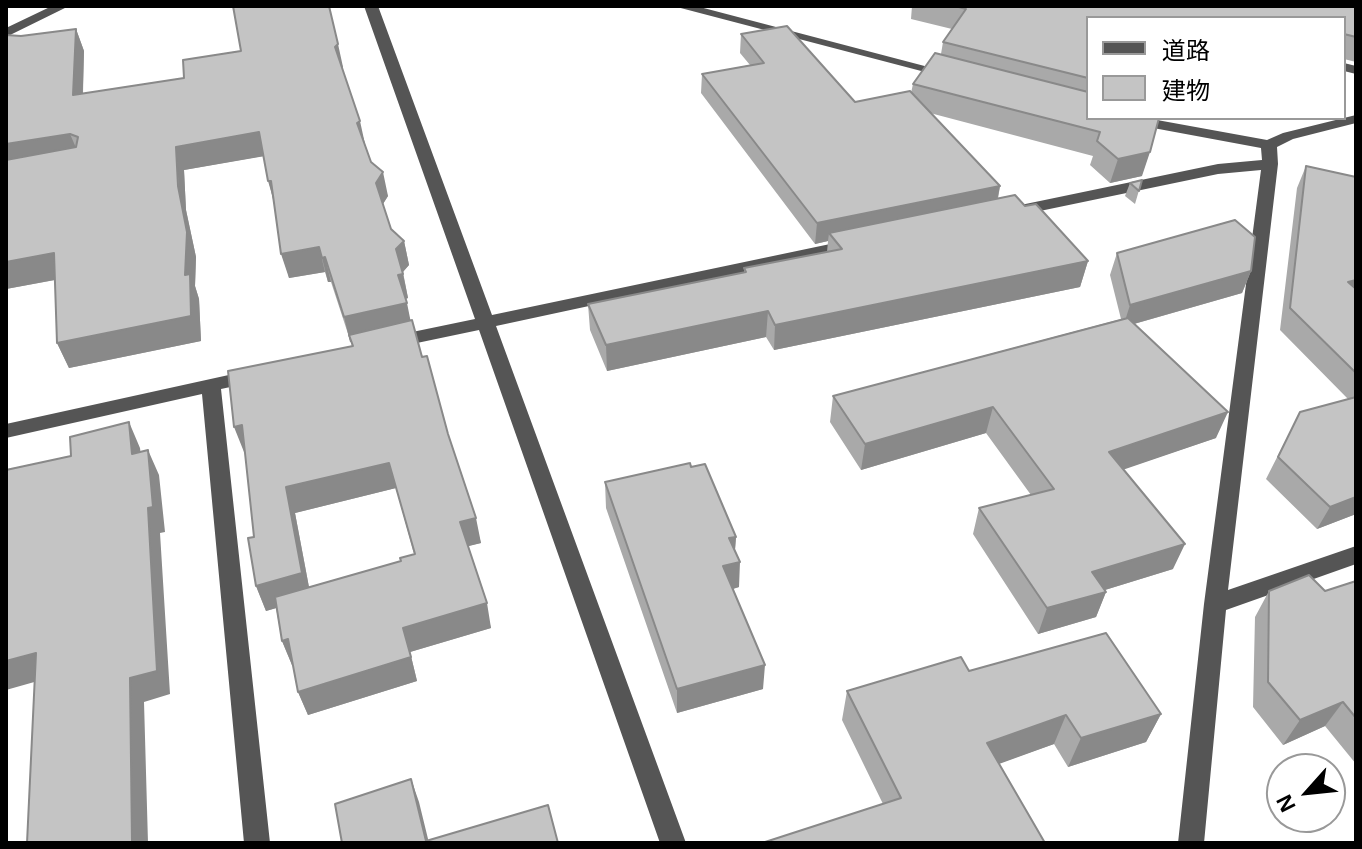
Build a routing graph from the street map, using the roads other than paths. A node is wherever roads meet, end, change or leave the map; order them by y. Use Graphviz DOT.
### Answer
graph roads {
  1 [pos="62,6"];
  2 [pos="371,6"];
  3 [pos="680,6"];
  4 [pos="6,33"];
  5 [pos="967,79"];
  6 [pos="1356,119"];
  7 [pos="1129,120"];
  8 [pos="1270,154"];
  9 [pos="999,214"];
  10 [pos="874,240"];
  11 [pos="482,321"];
  12 [pos="377,346"];
  13 [pos="271,371"];
  14 [pos="211,385"];
  15 [pos="6,431"];
  16 [pos="1356,555"];
  17 [pos="1215,604"];
  18 [pos="257,843"];
  19 [pos="673,843"];
  20 [pos="1191,843"];
  1 -- 4 [label="street"];
  2 -- 11 [label="street"];
  3 -- 5 [label="street"];
  6 -- 8 [label="street"];
  7 -- 8 [label="street"];
  8 -- 9 [label="street"];
  8 -- 17 [label="street"];
  10 -- 11 [label="street"];
  11 -- 12 [label="street"];
  11 -- 19 [label="street"];
  13 -- 14 [label="street"];
  14 -- 15 [label="street"];
  14 -- 18 [label="street"];
  16 -- 17 [label="street"];
  17 -- 20 [label="street"];
}
